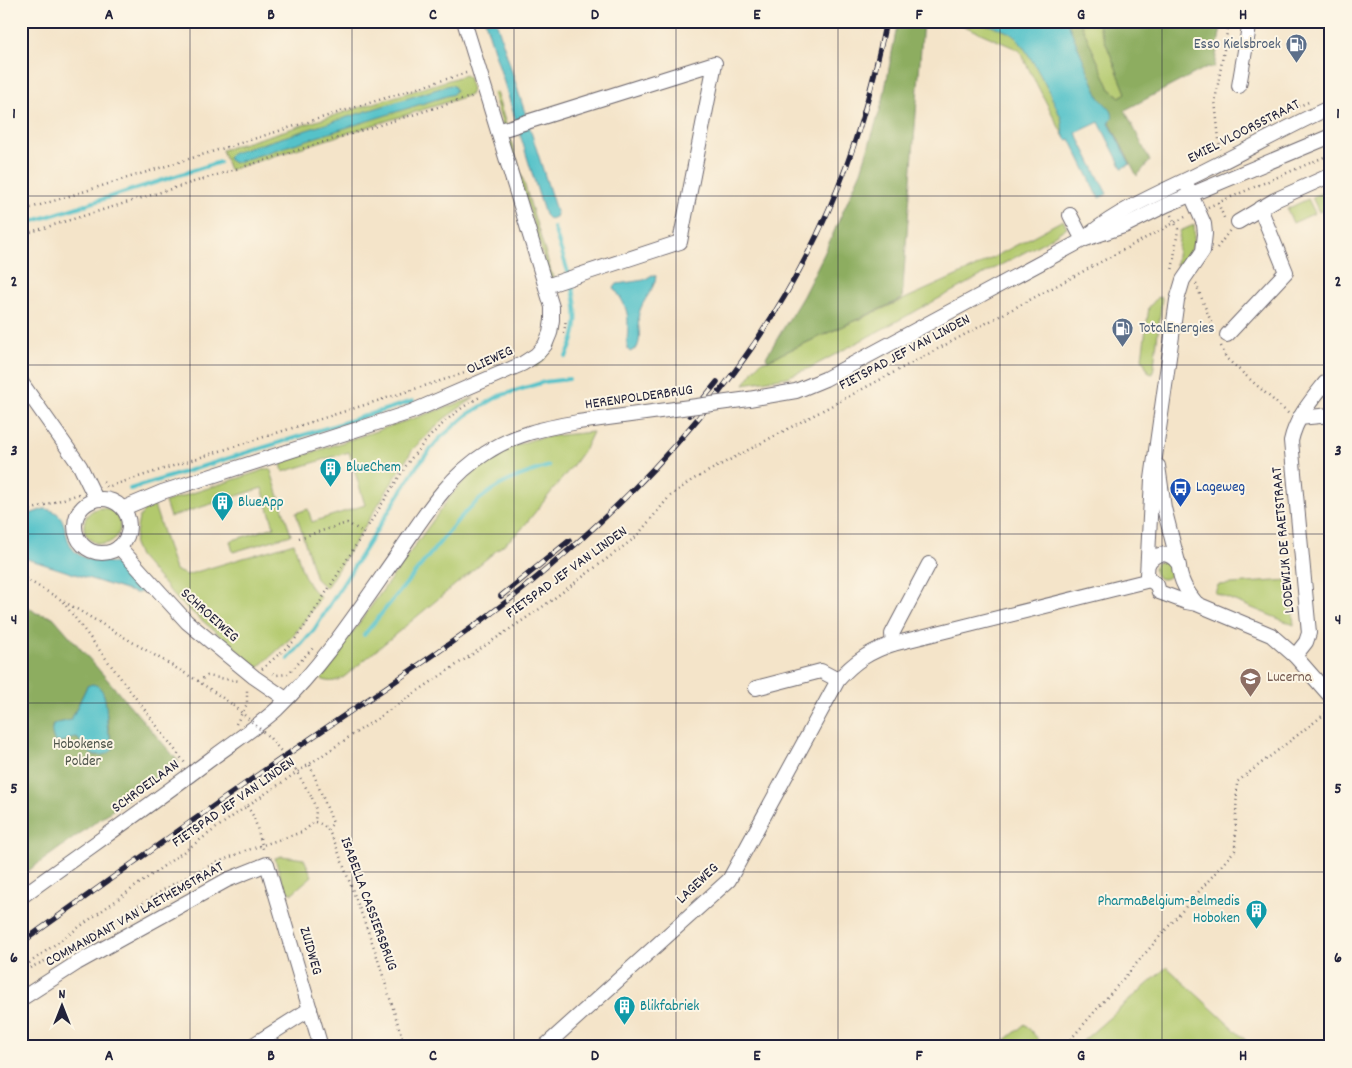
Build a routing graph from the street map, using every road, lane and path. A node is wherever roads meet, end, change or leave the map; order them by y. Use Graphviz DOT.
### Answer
graph roads {
  1 [pos="464,21"];
  2 [pos="1229,21"];
  3 [pos="1250,21"];
  4 [pos="469,72"];
  5 [pos="1239,86"];
  6 [pos="487,93"];
  7 [pos="1315,99"];
  8 [pos="1331,106"];
  9 [pos="498,130"];
  10 [pos="1331,136"];
  11 [pos="1235,140"];
  12 [pos="1228,144"];
  13 [pos="1331,154"];
  14 [pos="1331,175"];
  15 [pos="1186,181"];
  16 [pos="1191,194"];
  17 [pos="1260,208"];
  18 [pos="21,211"];
  19 [pos="1070,215"];
  20 [pos="1174,222"];
  21 [pos="1232,222"];
  22 [pos="21,235"];
  23 [pos="1083,240"];
  24 [pos="1214,251"];
  25 [pos="1190,268"];
  26 [pos="546,286"];
  27 [pos="566,317"];
  28 [pos="563,337"];
  29 [pos="1221,337"];
  30 [pos="466,373"];
  31 [pos="1331,380"];
  32 [pos="21,382"];
  33 [pos="488,393"];
  34 [pos="1331,415"];
  35 [pos="1299,418"];
  36 [pos="1156,450"];
  37 [pos="87,481"];
  38 [pos="96,499"];
  39 [pos="124,508"];
  40 [pos="21,513"];
  41 [pos="365,533"];
  42 [pos="299,538"];
  43 [pos="119,547"];
  44 [pos="929,564"];
  45 [pos="1148,564"];
  46 [pos="1178,568"];
  47 [pos="21,576"];
  48 [pos="1154,582"];
  49 [pos="62,601"];
  50 [pos="1197,604"];
  51 [pos="893,644"];
  52 [pos="1295,656"];
  53 [pos="259,672"];
  54 [pos="233,680"];
  55 [pos="838,680"];
  56 [pos="198,681"];
  57 [pos="756,688"];
  58 [pos="1331,696"];
  59 [pos="286,699"];
  60 [pos="1331,710"];
  61 [pos="244,712"];
  62 [pos="185,763"];
  63 [pos="310,764"];
  64 [pos="248,806"];
  65 [pos="314,822"];
  66 [pos="328,829"];
  67 [pos="267,864"];
  68 [pos="21,897"];
  69 [pos="45,952"];
  70 [pos="52,958"];
  71 [pos="21,970"];
  72 [pos="21,999"];
  73 [pos="310,1009"];
  74 [pos="250,1047"];
  75 [pos="321,1047"];
  76 [pos="405,1047"];
  77 [pos="544,1047"];
  78 [pos="1064,1047"];
  1 -- 6 [label="street, OLIEWEG"];
  2 -- 12 [label="path, EMIEL VLOORSSTRAAT"];
  3 -- 5 [label="street"];
  4 -- 18 [label="path"];
  6 -- 9 [label="street, OLIEWEG"];
  6 -- 22 [label="path"];
  7 -- 11 [label="path, EMIEL VLOORSSTRAAT"];
  8 -- 15 [label="street, EMIEL VLOORSSTRAAT"];
  9 -- 26 [label="street, OLIEWEG"];
  9 -- 26 [label="street"];
  10 -- 16 [label="street"];
  13 -- 21 [label="path"];
  14 -- 17 [label="street"];
  15 -- 16 [label="street, EMIEL VLOORSSTRAAT"];
  15 -- 23 [label="street, HERENPOLDERBRUG"];
  16 -- 23 [label="street, HERENPOLDERBRUG"];
  16 -- 25 [label="street, EMIEL VLOORSSTRAAT"];
  17 -- 21 [label="street"];
  17 -- 29 [label="street"];
  19 -- 23 [label="street"];
  20 -- 63 [label="path, FIETSPAD JEF VAN LINDEN"];
  21 -- 24 [label="path"];
  23 -- 59 [label="street, HERENPOLDERBRUG, bridge"];
  25 -- 29 [label="path"];
  25 -- 36 [label="street, EMIEL VLOORSSTRAAT"];
  26 -- 39 [label="street, OLIEWEG"];
  27 -- 28 [label="path"];
  29 -- 35 [label="path"];
  30 -- 37 [label="path"];
  31 -- 35 [label="street, LODEWIJK DE RAETSTRAAT"];
  32 -- 37 [label="street"];
  33 -- 41 [label="path"];
  34 -- 35 [label="street"];
  35 -- 52 [label="street, LODEWIJK DE RAETSTRAAT"];
  36 -- 45 [label="street, EMIEL VLOORSSTRAAT"];
  36 -- 46 [label="street, EMIEL VLOORSSTRAAT"];
  37 -- 38 [label="street"];
  37 -- 40 [label="path"];
  38 -- 39 [label="street"];
  38 -- 43 [label="street"];
  39 -- 43 [label="street"];
  41 -- 42 [label="path"];
  41 -- 53 [label="path"];
  43 -- 53 [label="street, SCHROEIWEG"];
  44 -- 51 [label="street"];
  45 -- 46 [label="street"];
  45 -- 48 [label="street, EMIEL VLOORSSTRAAT"];
  46 -- 48 [label="street"];
  46 -- 50 [label="street, EMIEL VLOORSSTRAAT"];
  47 -- 49 [label="path"];
  48 -- 50 [label="street"];
  48 -- 51 [label="street, LAGEWEG"];
  49 -- 56 [label="path"];
  49 -- 62 [label="path"];
  50 -- 52 [label="street"];
  51 -- 55 [label="street, LAGEWEG"];
  52 -- 58 [label="street"];
  53 -- 59 [label="street, SCHROEIWEG"];
  53 -- 61 [label="path"];
  54 -- 56 [label="path"];
  55 -- 57 [label="street"];
  55 -- 77 [label="street, LAGEWEG"];
  56 -- 65 [label="path, bridge"];
  59 -- 68 [label="street, SCHROEILAAN"];
  60 -- 78 [label="path"];
  63 -- 64 [label="path, FIETSPAD JEF VAN LINDEN"];
  63 -- 66 [label="path"];
  64 -- 67 [label="path"];
  64 -- 69 [label="path, FIETSPAD JEF VAN LINDEN"];
  65 -- 66 [label="path, ISABELLA CASSIERSBRUG"];
  65 -- 70 [label="path, bridge"];
  66 -- 76 [label="path, ISABELLA CASSIERSBRUG"];
  67 -- 72 [label="street, COMMANDANT VAN LAETHEMSTRAAT"];
  67 -- 73 [label="street, ZUIDWEG"];
  69 -- 70 [label="path"];
  69 -- 71 [label="path, FIETSPAD JEF VAN LINDEN"];
  70 -- 71 [label="path"];
  73 -- 74 [label="street"];
  73 -- 75 [label="street, ZUIDWEG"];
}
